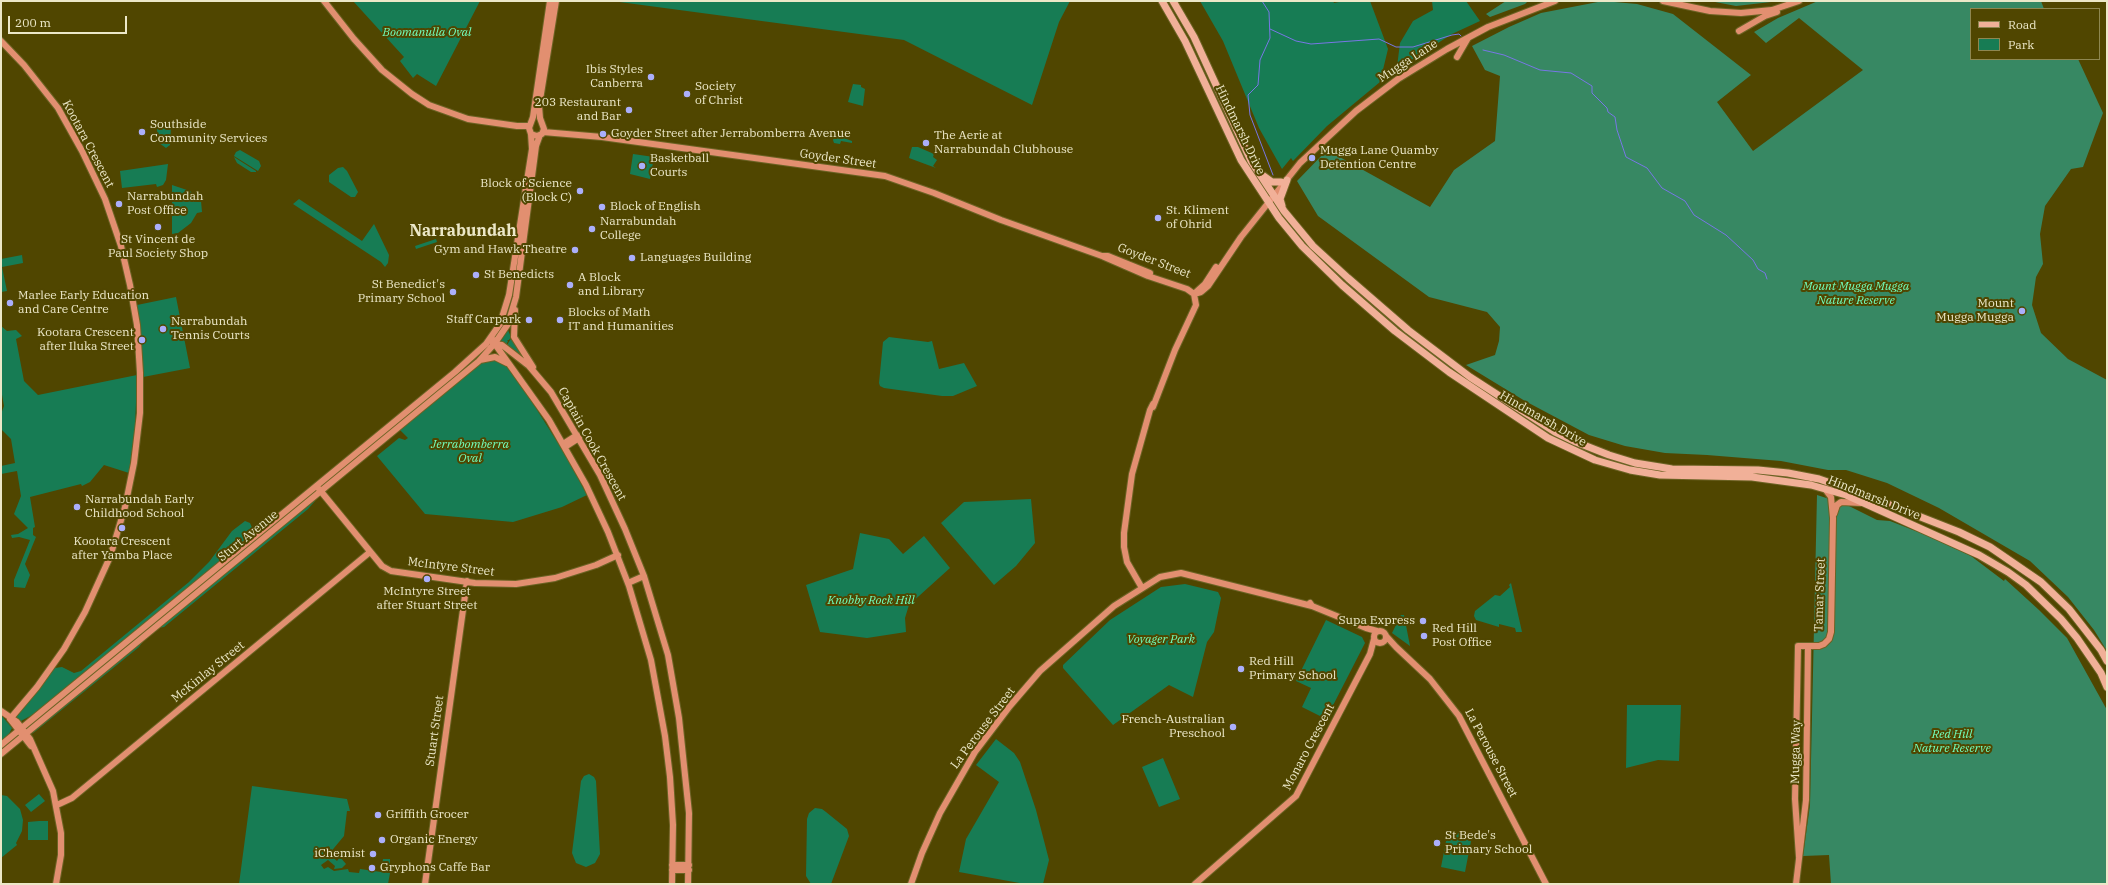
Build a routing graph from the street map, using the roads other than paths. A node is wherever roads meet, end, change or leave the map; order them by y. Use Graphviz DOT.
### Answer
graph roads {
  1 [pos="324,1"];
  2 [pos="550,1"];
  3 [pos="556,1"];
  4 [pos="1162,1"];
  5 [pos="1173,1"];
  6 [pos="1555,1"];
  7 [pos="1663,1"];
  8 [pos="1797,2"];
  9 [pos="1739,32"];
  10 [pos="1468,38"];
  11 [pos="1,41"];
  12 [pos="543,44"];
  13 [pos="550,45"];
  14 [pos="1457,58"];
  15 [pos="530,128"];
  16 [pos="542,129"];
  17 [pos="1256,171"];
  18 [pos="1284,181"];
  19 [pos="1272,195"];
  20 [pos="1267,201"];
  21 [pos="1284,211"];
  22 [pos="522,251"];
  23 [pos="515,254"];
  24 [pos="1196,292"];
  25 [pos="516,298"];
  26 [pos="495,331"];
  27 [pos="495,343"];
  28 [pos="479,360"];
  29 [pos="522,360"];
  30 [pos="513,369"];
  31 [pos="456,372"];
  32 [pos="546,385"];
  33 [pos="578,437"];
  34 [pos="564,445"];
  35 [pos="316,486"];
  36 [pos="1825,489"];
  37 [pos="320,491"];
  38 [pos="1865,504"];
  39 [pos="1833,518"];
  40 [pos="370,552"];
  41 [pos="618,555"];
  42 [pos="645,578"];
  43 [pos="467,581"];
  44 [pos="628,584"];
  45 [pos="1142,588"];
  46 [pos="1386,636"];
  47 [pos="1377,638"];
  48 [pos="1798,646"];
  49 [pos="1808,646"];
  50 [pos="1396,647"];
  51 [pos="2107,661"];
  52 [pos="2107,687"];
  53 [pos="1,711"];
  54 [pos="10,719"];
  55 [pos="20,729"];
  56 [pos="24,735"];
  57 [pos="1,745"];
  58 [pos="1,754"];
  59 [pos="57,805"];
  60 [pos="1799,857"];
  61 [pos="672,868"];
  62 [pos="689,868"];
  63 [pos="56,884"];
  64 [pos="425,884"];
  65 [pos="672,884"];
  66 [pos="688,884"];
  67 [pos="911,884"];
  68 [pos="1195,884"];
  69 [pos="1546,884"];
  70 [pos="1796,884"];
  1 -- 15 [label="street"];
  2 -- 12 [label="street"];
  3 -- 13 [label="street"];
  4 -- 20 [label="main road, Hindmarsh Drive"];
  5 -- 17 [label="main road, Hindmarsh Drive"];
  6 -- 10 [label="street, Mugga Lane"];
  7 -- 8 [label="street"];
  8 -- 9 [label="street"];
  10 -- 14 [label="street"];
  10 -- 18 [label="street, Mugga Lane"];
  11 -- 54 [label="street, Kootara Crescent"];
  12 -- 13 [label="street"];
  12 -- 15 [label="street"];
  13 -- 16 [label="street"];
  15 -- 16 [label="street"];
  15 -- 16 [label="street"];
  15 -- 23 [label="street"];
  16 -- 22 [label="street"];
  16 -- 24 [label="street, Goyder Street"];
  17 -- 18 [label="main road"];
  17 -- 19 [label="main road, Hindmarsh Drive"];
  18 -- 19 [label="street, Mugga Lane"];
  18 -- 21 [label="main road"];
  19 -- 20 [label="street, Mugga Lane"];
  19 -- 21 [label="main road, Hindmarsh Drive"];
  20 -- 24 [label="street, Mugga Lane"];
  20 -- 36 [label="main road, Hindmarsh Drive"];
  21 -- 51 [label="main road, Hindmarsh Drive"];
  22 -- 23 [label="street"];
  22 -- 25 [label="street"];
  23 -- 26 [label="street"];
  24 -- 45 [label="street"];
  25 -- 27 [label="street, Sturt Avenue"];
  25 -- 32 [label="street"];
  26 -- 27 [label="street, Captain Cook Crescent"];
  26 -- 31 [label="street, Sturt Avenue"];
  27 -- 28 [label="street, Sturt Avenue"];
  27 -- 29 [label="street, Captain Cook Crescent"];
  27 -- 30 [label="street, Captain Cook Crescent"];
  27 -- 31 [label="street"];
  28 -- 30 [label="street"];
  28 -- 37 [label="street, Sturt Avenue"];
  29 -- 30 [label="street"];
  29 -- 32 [label="street, Captain Cook Crescent"];
  30 -- 34 [label="street, Captain Cook Crescent"];
  31 -- 35 [label="street, Sturt Avenue"];
  32 -- 33 [label="street, Captain Cook Crescent"];
  33 -- 34 [label="street"];
  33 -- 42 [label="street, Captain Cook Crescent"];
  34 -- 41 [label="street, Captain Cook Crescent"];
  35 -- 37 [label="street, McIntyre Street"];
  35 -- 55 [label="street, Sturt Avenue"];
  36 -- 38 [label="main road, Hindmarsh Drive"];
  36 -- 39 [label="street, Tamar Street"];
  37 -- 40 [label="street, McIntyre Street"];
  37 -- 56 [label="street, Sturt Avenue"];
  38 -- 39 [label="street, Tamar Street"];
  38 -- 52 [label="main road, Hindmarsh Drive"];
  39 -- 49 [label="street, Tamar Street"];
  40 -- 43 [label="street, McIntyre Street"];
  40 -- 59 [label="street, McKinlay Street"];
  41 -- 43 [label="street, McIntyre Street"];
  41 -- 44 [label="street, Captain Cook Crescent"];
  42 -- 44 [label="street"];
  42 -- 62 [label="street, Captain Cook Crescent"];
  43 -- 64 [label="street, Stuart Street"];
  44 -- 61 [label="street, Captain Cook Crescent"];
  45 -- 47 [label="street, La Perouse Street"];
  45 -- 67 [label="street, La Perouse Street"];
  46 -- 47 [label="street, Monaro Crescent"];
  46 -- 47 [label="street, La Perouse Street"];
  46 -- 50 [label="street, La Perouse Street"];
  47 -- 50 [label="street, La Perouse Street"];
  47 -- 68 [label="street, Monaro Crescent"];
  48 -- 49 [label="street, Tamar Street"];
  48 -- 60 [label="street, Mugga Way"];
  49 -- 60 [label="street, Mugga Way"];
  50 -- 69 [label="street, La Perouse Street"];
  53 -- 54 [label="street"];
  54 -- 55 [label="street"];
  55 -- 56 [label="street"];
  55 -- 57 [label="street, Sturt Avenue"];
  56 -- 58 [label="street, Sturt Avenue"];
  56 -- 59 [label="street"];
  59 -- 63 [label="street"];
  60 -- 70 [label="street, Mugga Way"];
  61 -- 62 [label="street"];
  61 -- 65 [label="street, Captain Cook Crescent"];
  62 -- 66 [label="street, Captain Cook Crescent"];
}
